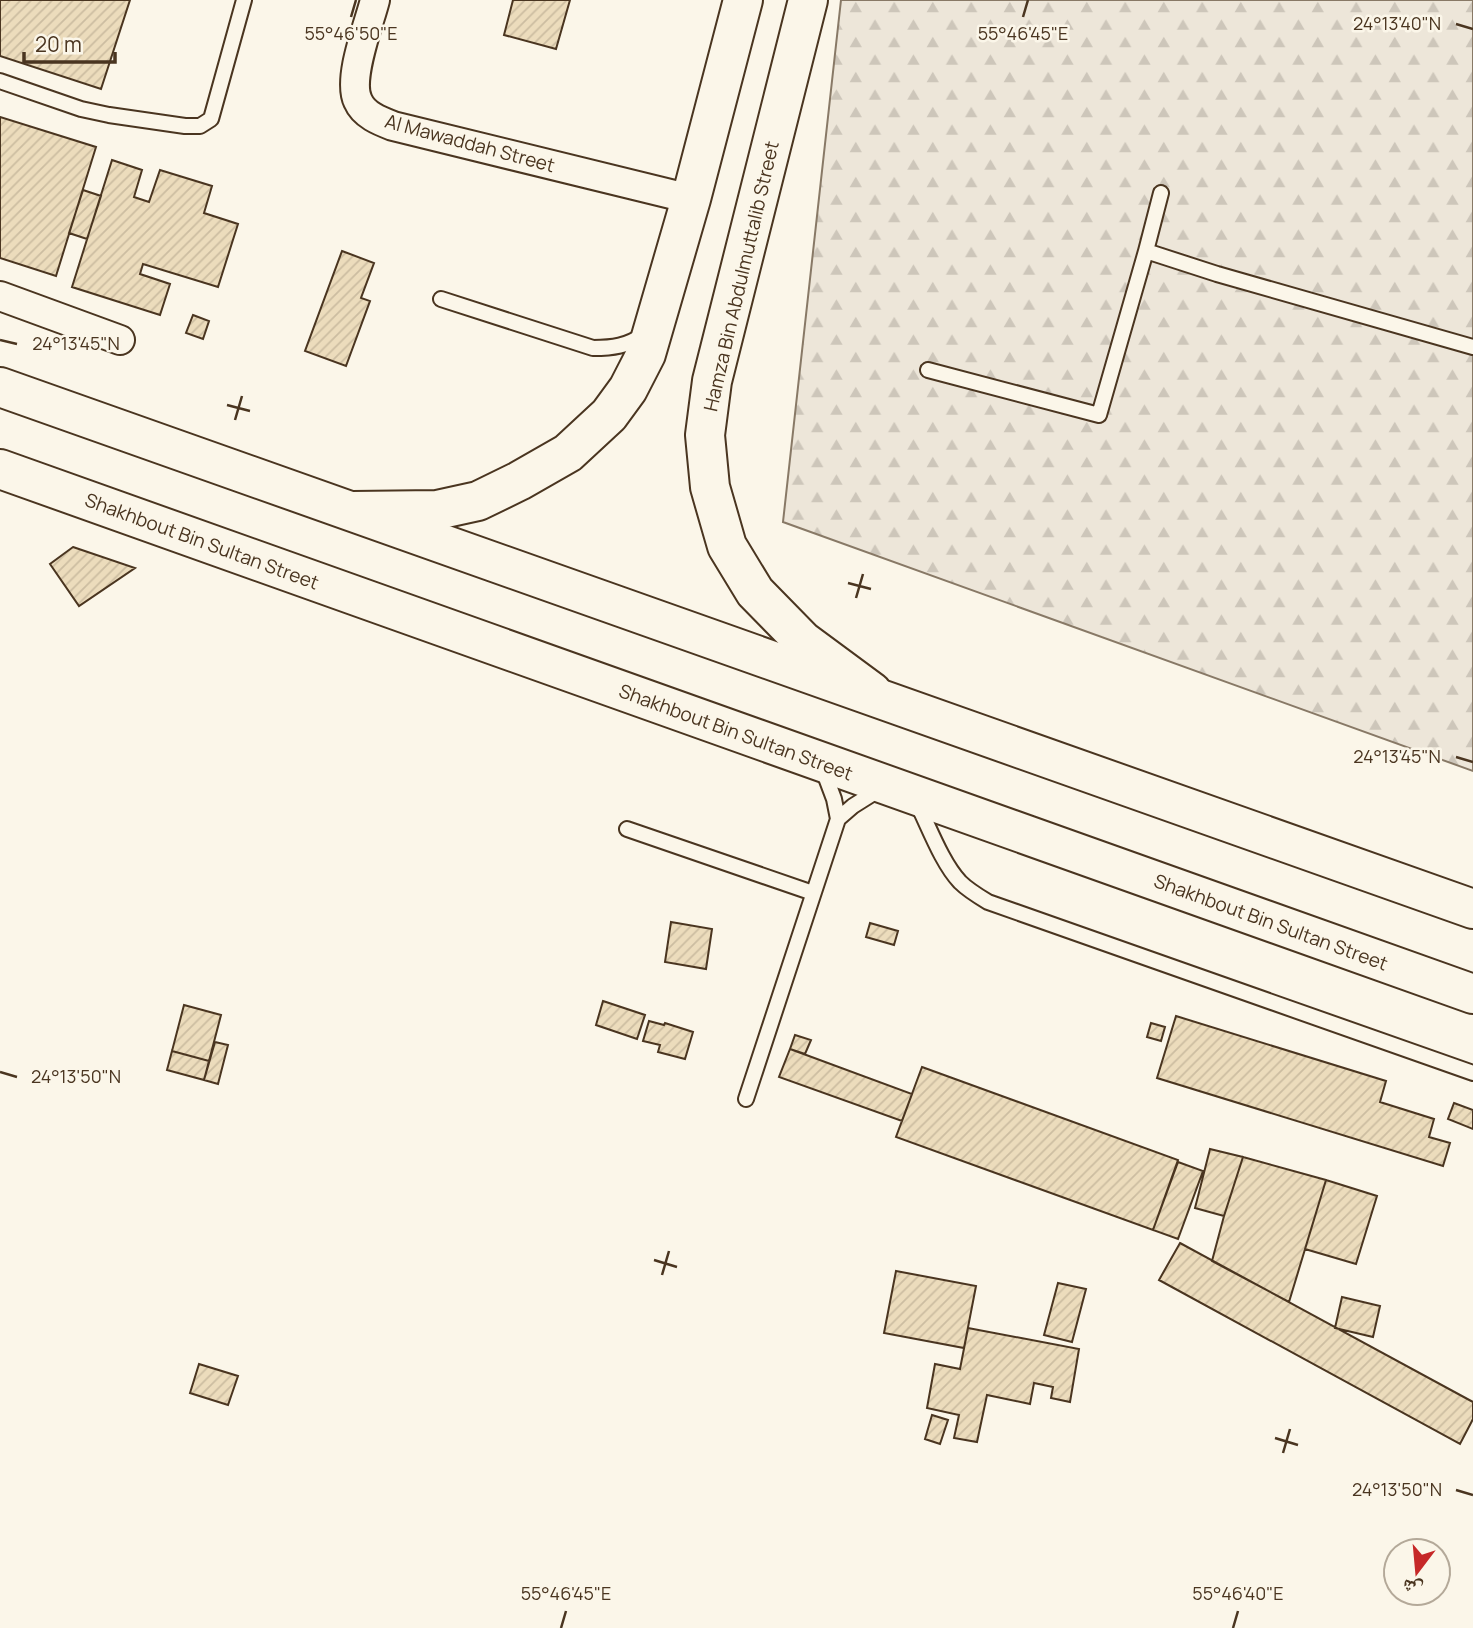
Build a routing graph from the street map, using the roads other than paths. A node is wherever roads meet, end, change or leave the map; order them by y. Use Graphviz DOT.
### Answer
graph roads {
  1 [pos="244,0"];
  2 [pos="375,0"];
  3 [pos="743,0"];
  4 [pos="808,0"];
  5 [pos="0,81"];
  6 [pos="1161,193"];
  7 [pos="691,199"];
  8 [pos="1146,251"];
  9 [pos="0,296"];
  10 [pos="441,299"];
  11 [pos="653,329"];
  12 [pos="120,340"];
  13 [pos="1473,347"];
  14 [pos="928,370"];
  15 [pos="0,387"];
  16 [pos="0,469"];
  17 [pos="352,512"];
  18 [pos="879,697"];
  19 [pos="820,762"];
  20 [pos="900,790"];
  21 [pos="838,819"];
  22 [pos="627,829"];
  23 [pos="814,893"];
  24 [pos="1473,909"];
  25 [pos="1473,994"];
  26 [pos="1473,1073"];
  27 [pos="746,1099"];
  1 -- 5 [label="lane"];
  2 -- 7 [label="street, Al Mawaddah Street"];
  3 -- 7 [label="main road"];
  4 -- 18 [label="main road, Hamza Bin Abdulmuttalib Street"];
  6 -- 8 [label="lane"];
  7 -- 11 [label="main road"];
  8 -- 13 [label="lane"];
  8 -- 14 [label="lane"];
  9 -- 12 [label="street"];
  10 -- 11 [label="lane"];
  11 -- 17 [label="main road"];
  15 -- 17 [label="main road"];
  16 -- 19 [label="main road, Shakhbout Bin Sultan Street"];
  17 -- 18 [label="main road"];
  18 -- 24 [label="main road"];
  19 -- 20 [label="main road, Shakhbout Bin Sultan Street"];
  19 -- 21 [label="lane"];
  20 -- 21 [label="lane"];
  20 -- 25 [label="main road, Shakhbout Bin Sultan Street"];
  20 -- 26 [label="lane"];
  21 -- 23 [label="lane"];
  22 -- 23 [label="lane"];
  23 -- 27 [label="lane"];
}
